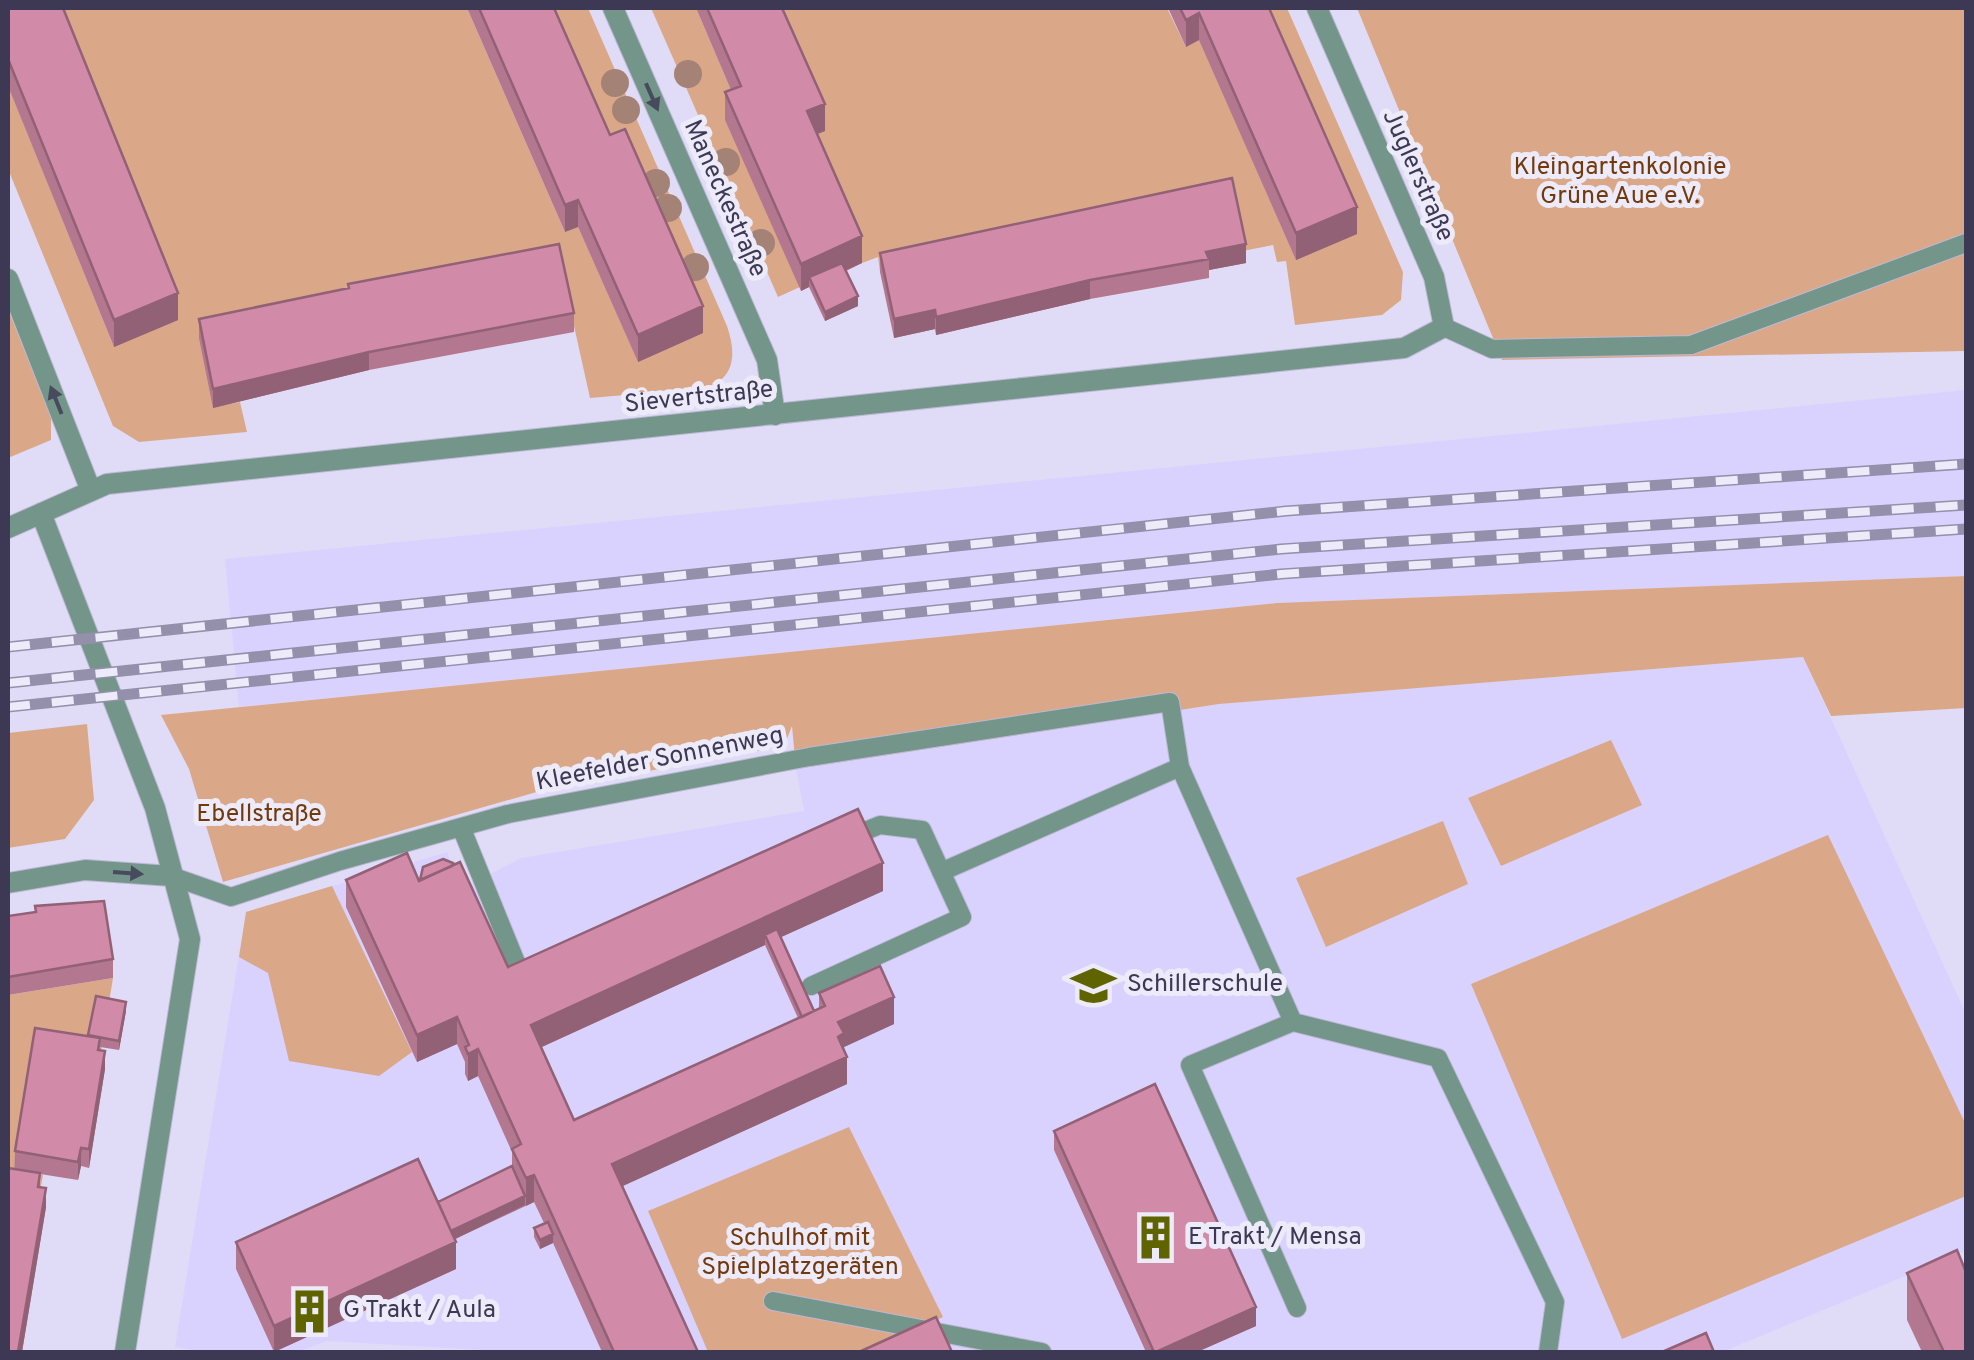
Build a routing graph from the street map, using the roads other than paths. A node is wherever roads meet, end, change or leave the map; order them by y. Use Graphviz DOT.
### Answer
graph roads {
  1 [pos="613,8"];
  2 [pos="1317,8"];
  3 [pos="1966,243"];
  4 [pos="8,279"];
  5 [pos="1444,328"];
  6 [pos="775,415"];
  7 [pos="91,491"];
  8 [pos="40,513"];
  9 [pos="8,528"];
  10 [pos="1180,767"];
  11 [pos="461,827"];
  12 [pos="826,847"];
  13 [pos="941,872"];
  14 [pos="172,876"];
  15 [pos="8,883"];
  16 [pos="556,957"];
  17 [pos="811,986"];
  18 [pos="1293,1022"];
  19 [pos="773,1301"];
  20 [pos="1297,1308"];
  21 [pos="125,1352"];
  22 [pos="1042,1352"];
  23 [pos="1548,1352"];
  1 -- 6 [label="street, Maneckestraße, one-way"];
  2 -- 5 [label="street, Juglerstraße"];
  3 -- 5 [label="lane"];
  7 -- 4 [label="street, one-way"];
  5 -- 6 [label="street, Sievertstraße"];
  6 -- 7 [label="street, Sievertstraße"];
  7 -- 8 [label="street, Sievertstraße"];
  8 -- 9 [label="street, Sievertstraße"];
  8 -- 14 [label="street"];
  10 -- 11 [label="lane, Kleefelder Sonnenweg"];
  10 -- 13 [label="lane"];
  10 -- 18 [label="lane"];
  11 -- 14 [label="lane, Kleefelder Sonnenweg"];
  11 -- 16 [label="lane"];
  12 -- 13 [label="lane"];
  13 -- 17 [label="lane"];
  15 -- 14 [label="street, one-way"];
  14 -- 21 [label="street"];
  18 -- 20 [label="lane"];
  18 -- 23 [label="lane"];
  19 -- 22 [label="lane"];
}
